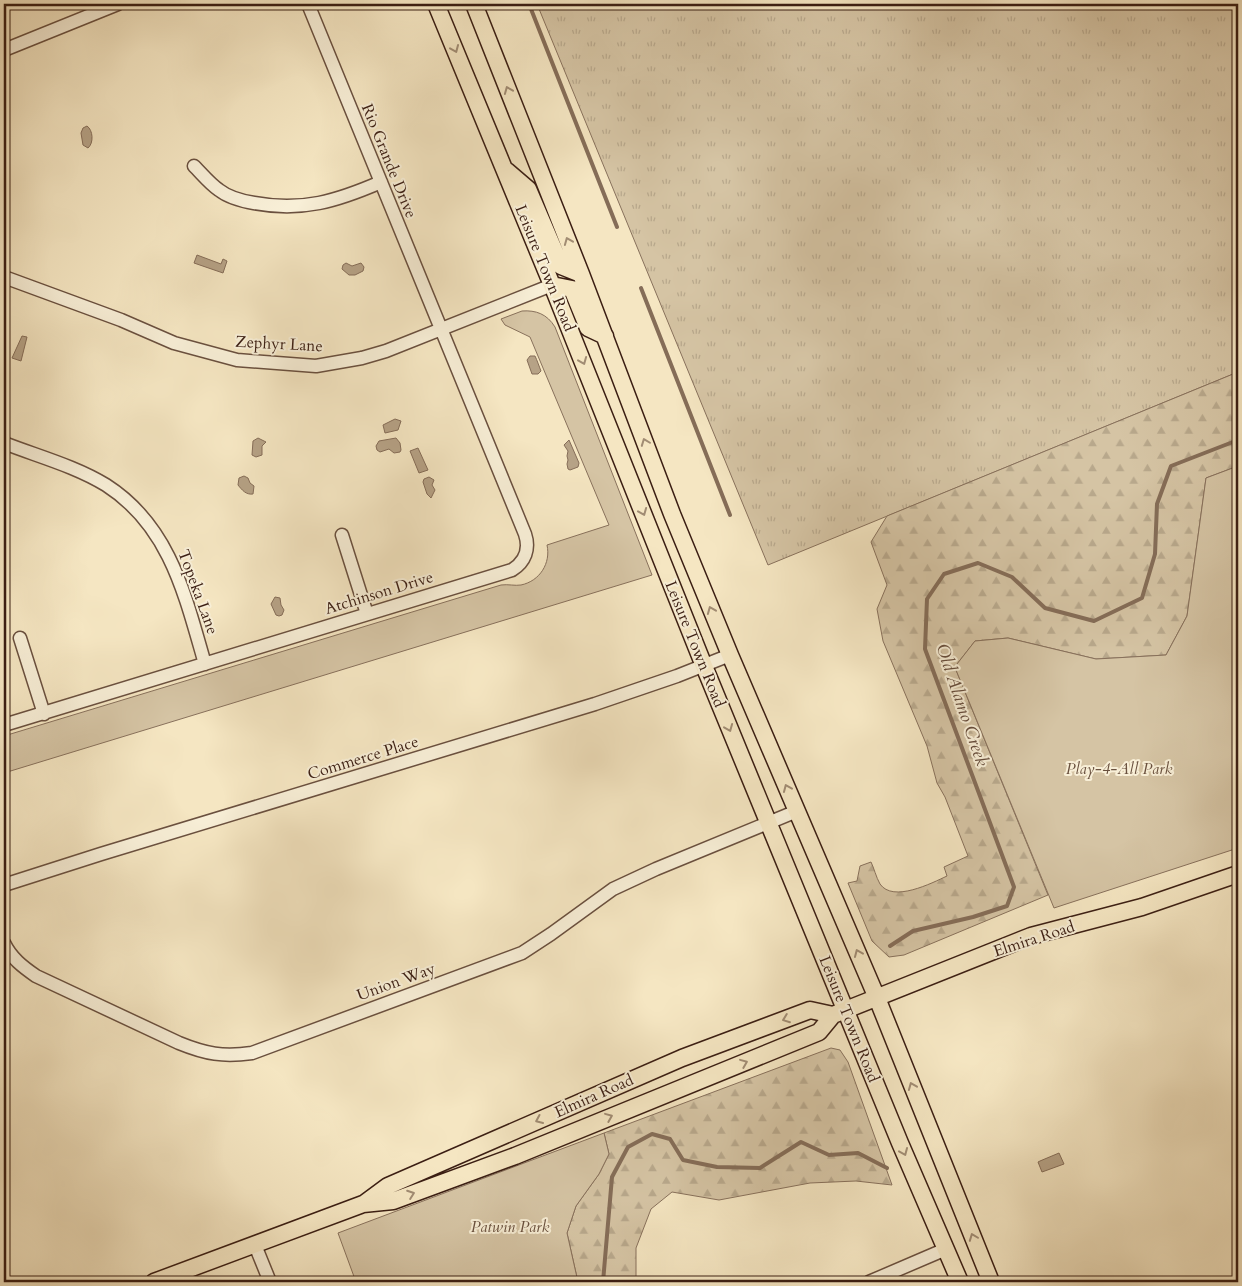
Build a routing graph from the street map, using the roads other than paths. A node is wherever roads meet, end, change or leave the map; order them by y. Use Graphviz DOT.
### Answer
graph roads {
  1 [pos="118,4"];
  2 [pos="308,4"];
  3 [pos="436,4"];
  4 [pos="474,4"];
  5 [pos="4,50"];
  6 [pos="194,166"];
  7 [pos="505,170"];
  8 [pos="380,182"];
  9 [pos="581,274"];
  10 [pos="4,278"];
  11 [pos="552,285"];
  12 [pos="441,330"];
  13 [pos="605,336"];
  14 [pos="4,443"];
  15 [pos="342,535"];
  16 [pos="367,614"];
  17 [pos="20,638"];
  18 [pos="730,655"];
  19 [pos="205,664"];
  20 [pos="704,666"];
  21 [pos="44,714"];
  22 [pos="4,726"];
  23 [pos="797,811"];
  24 [pos="768,823"];
  25 [pos="1238,874"];
  26 [pos="4,886"];
  27 [pos="4,943"];
  28 [pos="877,998"];
  29 [pos="839,1012"];
  30 [pos="363,1204"];
  31 [pos="255,1245"];
  32 [pos="946,1249"];
  33 [pos="154,1282"];
  34 [pos="270,1282"];
  35 [pos="869,1282"];
  36 [pos="960,1282"];
  37 [pos="991,1282"];
  1 -- 5 [label="street"];
  2 -- 8 [label="street, Rio Grande Drive"];
  3 -- 7 [label="main road, Leisure Town Road, one-way"];
  9 -- 4 [label="main road, Leisure Town Road, one-way"];
  6 -- 8 [label="street"];
  7 -- 9 [label="main road"];
  7 -- 11 [label="main road, Leisure Town Road"];
  8 -- 12 [label="street, Rio Grande Drive"];
  9 -- 13 [label="main road, Leisure Town Road"];
  10 -- 12 [label="street, Zephyr Lane"];
  11 -- 12 [label="street, Zephyr Lane"];
  11 -- 13 [label="main road"];
  11 -- 20 [label="main road, Leisure Town Road, one-way"];
  12 -- 16 [label="street, Atchinson Drive"];
  18 -- 13 [label="main road, Leisure Town Road, one-way"];
  14 -- 19 [label="street, Topeka Lane"];
  15 -- 16 [label="street"];
  16 -- 19 [label="street, Atchinson Drive"];
  17 -- 21 [label="street"];
  18 -- 20 [label="street, Commerce Place"];
  23 -- 18 [label="main road, Leisure Town Road, one-way"];
  19 -- 21 [label="street, Atchinson Drive"];
  20 -- 24 [label="main road, Leisure Town Road, one-way"];
  20 -- 26 [label="street, Commerce Place"];
  21 -- 22 [label="street, Atchinson Drive"];
  23 -- 24 [label="street, Union Way"];
  28 -- 23 [label="main road, Leisure Town Road, one-way"];
  24 -- 27 [label="street, Union Way"];
  24 -- 29 [label="main road, Leisure Town Road"];
  25 -- 28 [label="main road, Elmira Road"];
  28 -- 29 [label="main road, Elmira Road"];
  37 -- 28 [label="main road, Leisure Town Road, one-way"];
  30 -- 29 [label="main road, Elmira Road, one-way"];
  29 -- 30 [label="main road, Elmira Road, one-way"];
  29 -- 32 [label="main road, Leisure Town Road, one-way"];
  30 -- 31 [label="main road, Elmira Road"];
  31 -- 33 [label="main road, Elmira Road"];
  31 -- 34 [label="street"];
  32 -- 35 [label="street"];
  32 -- 36 [label="main road, Leisure Town Road"];
}
